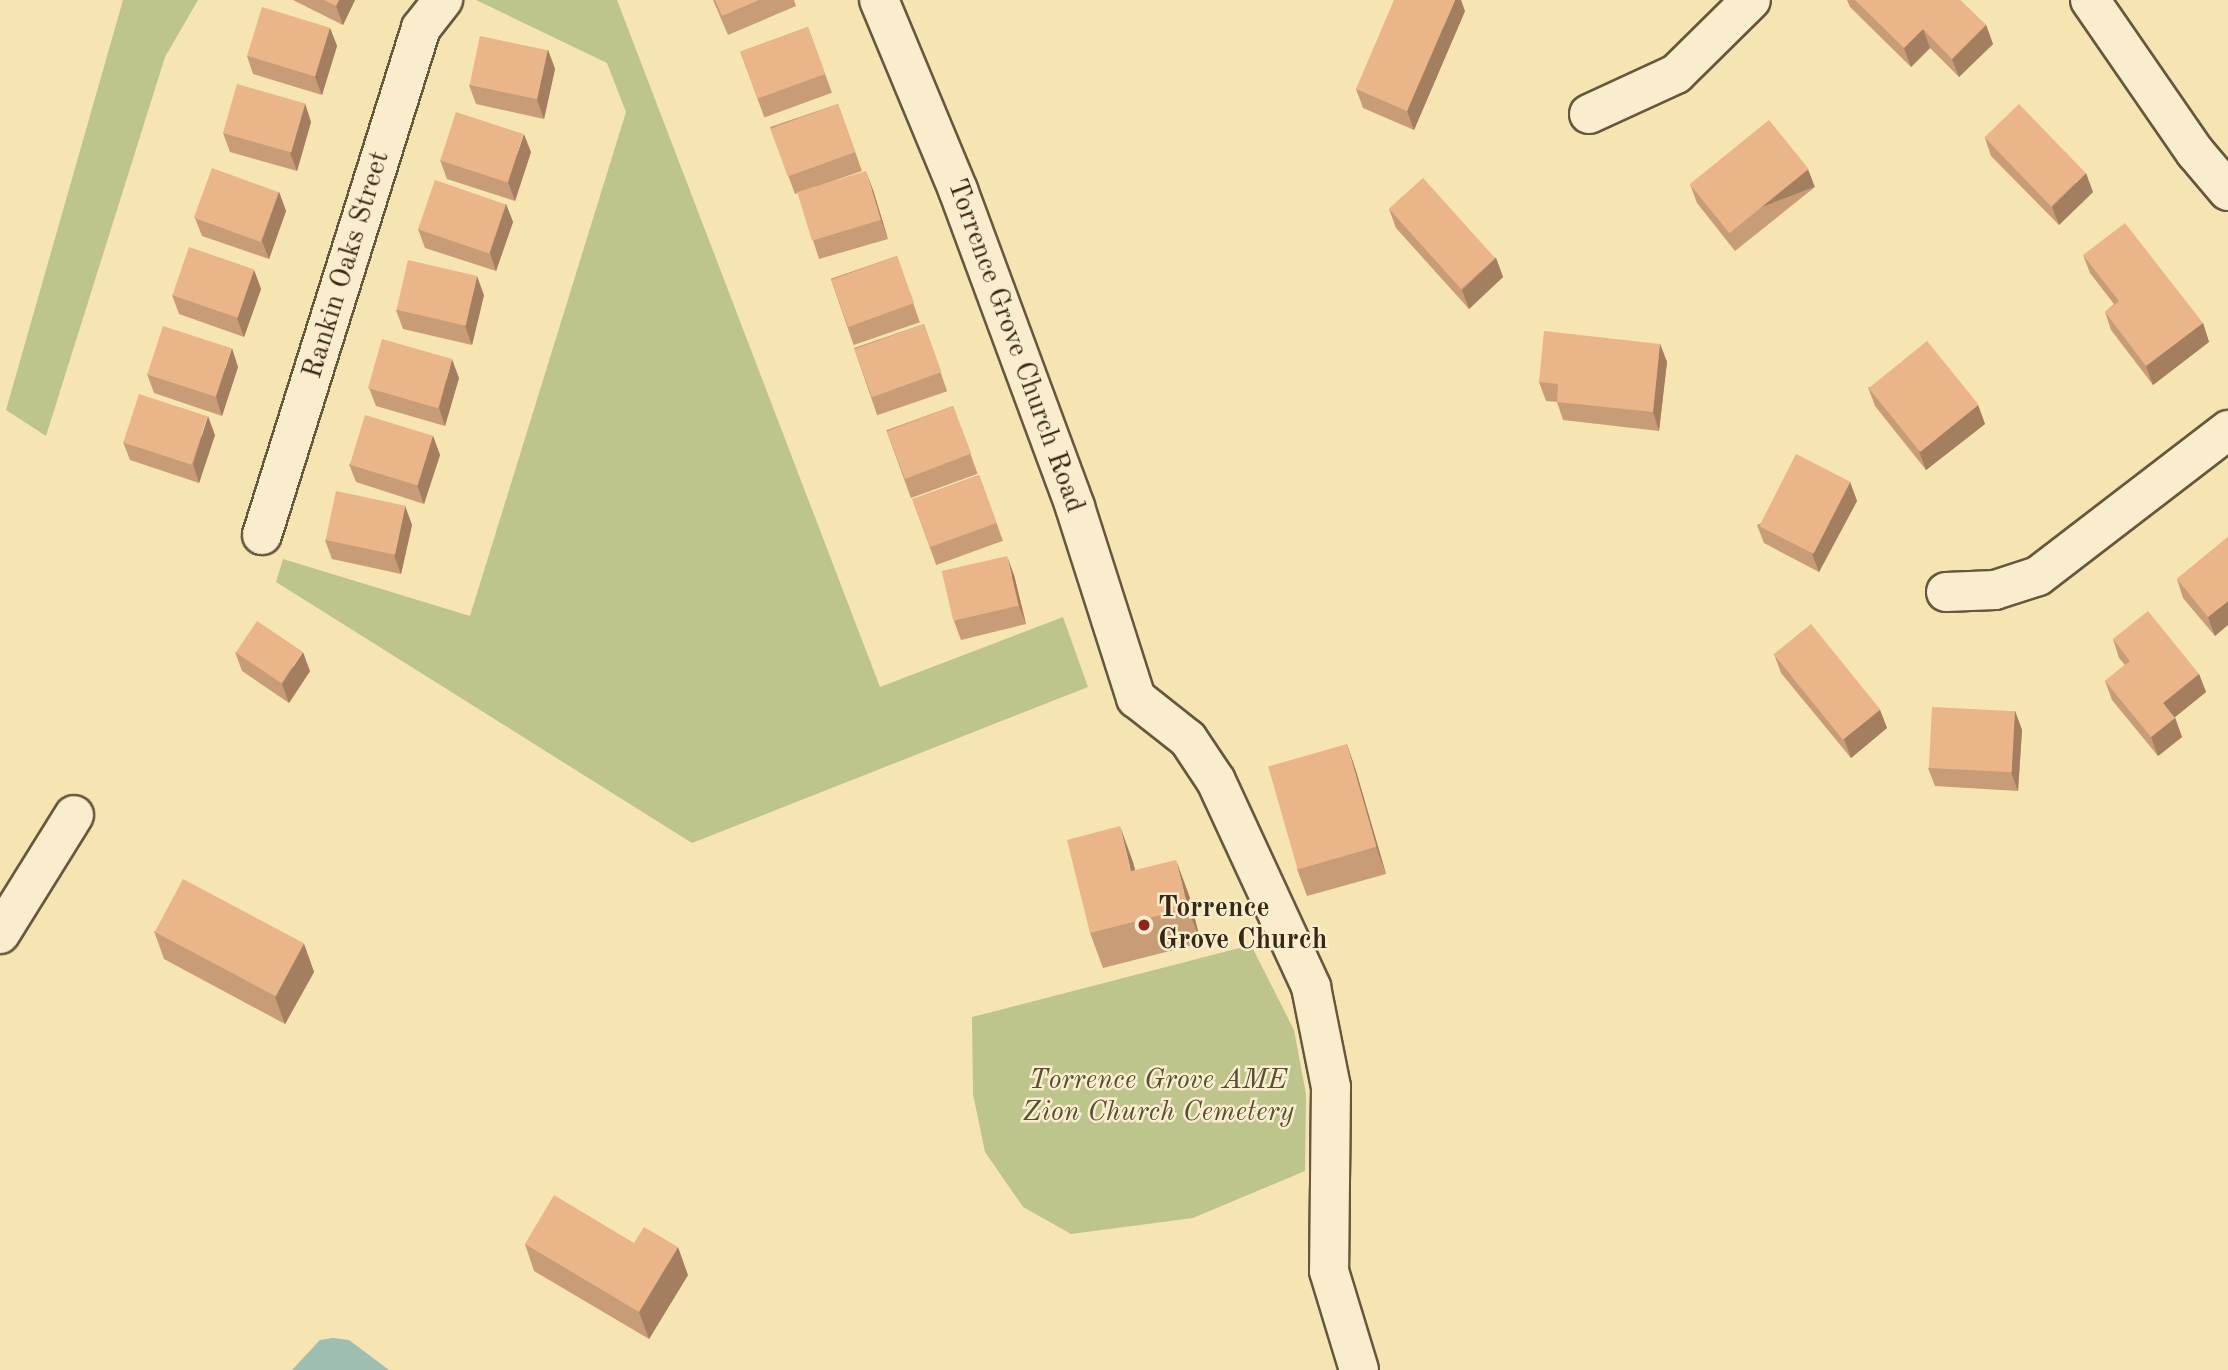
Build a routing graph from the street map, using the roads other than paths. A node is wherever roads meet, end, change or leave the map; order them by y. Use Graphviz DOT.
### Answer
graph roads {
  1 [pos="443,0"];
  2 [pos="879,0"];
  3 [pos="1751,0"];
  4 [pos="2090,0"];
  5 [pos="1589,114"];
  6 [pos="2228,191"];
  7 [pos="2228,430"];
  8 [pos="262,536"];
  9 [pos="1946,592"];
  10 [pos="74,815"];
  11 [pos="0,934"];
  12 [pos="1359,1370"];
  1 -- 8 [label="street, Rankin Oaks Street"];
  2 -- 12 [label="street, Torrence Grove Church Road"];
  3 -- 5 [label="street"];
  4 -- 6 [label="street"];
  7 -- 9 [label="street"];
  10 -- 11 [label="street"];
}
